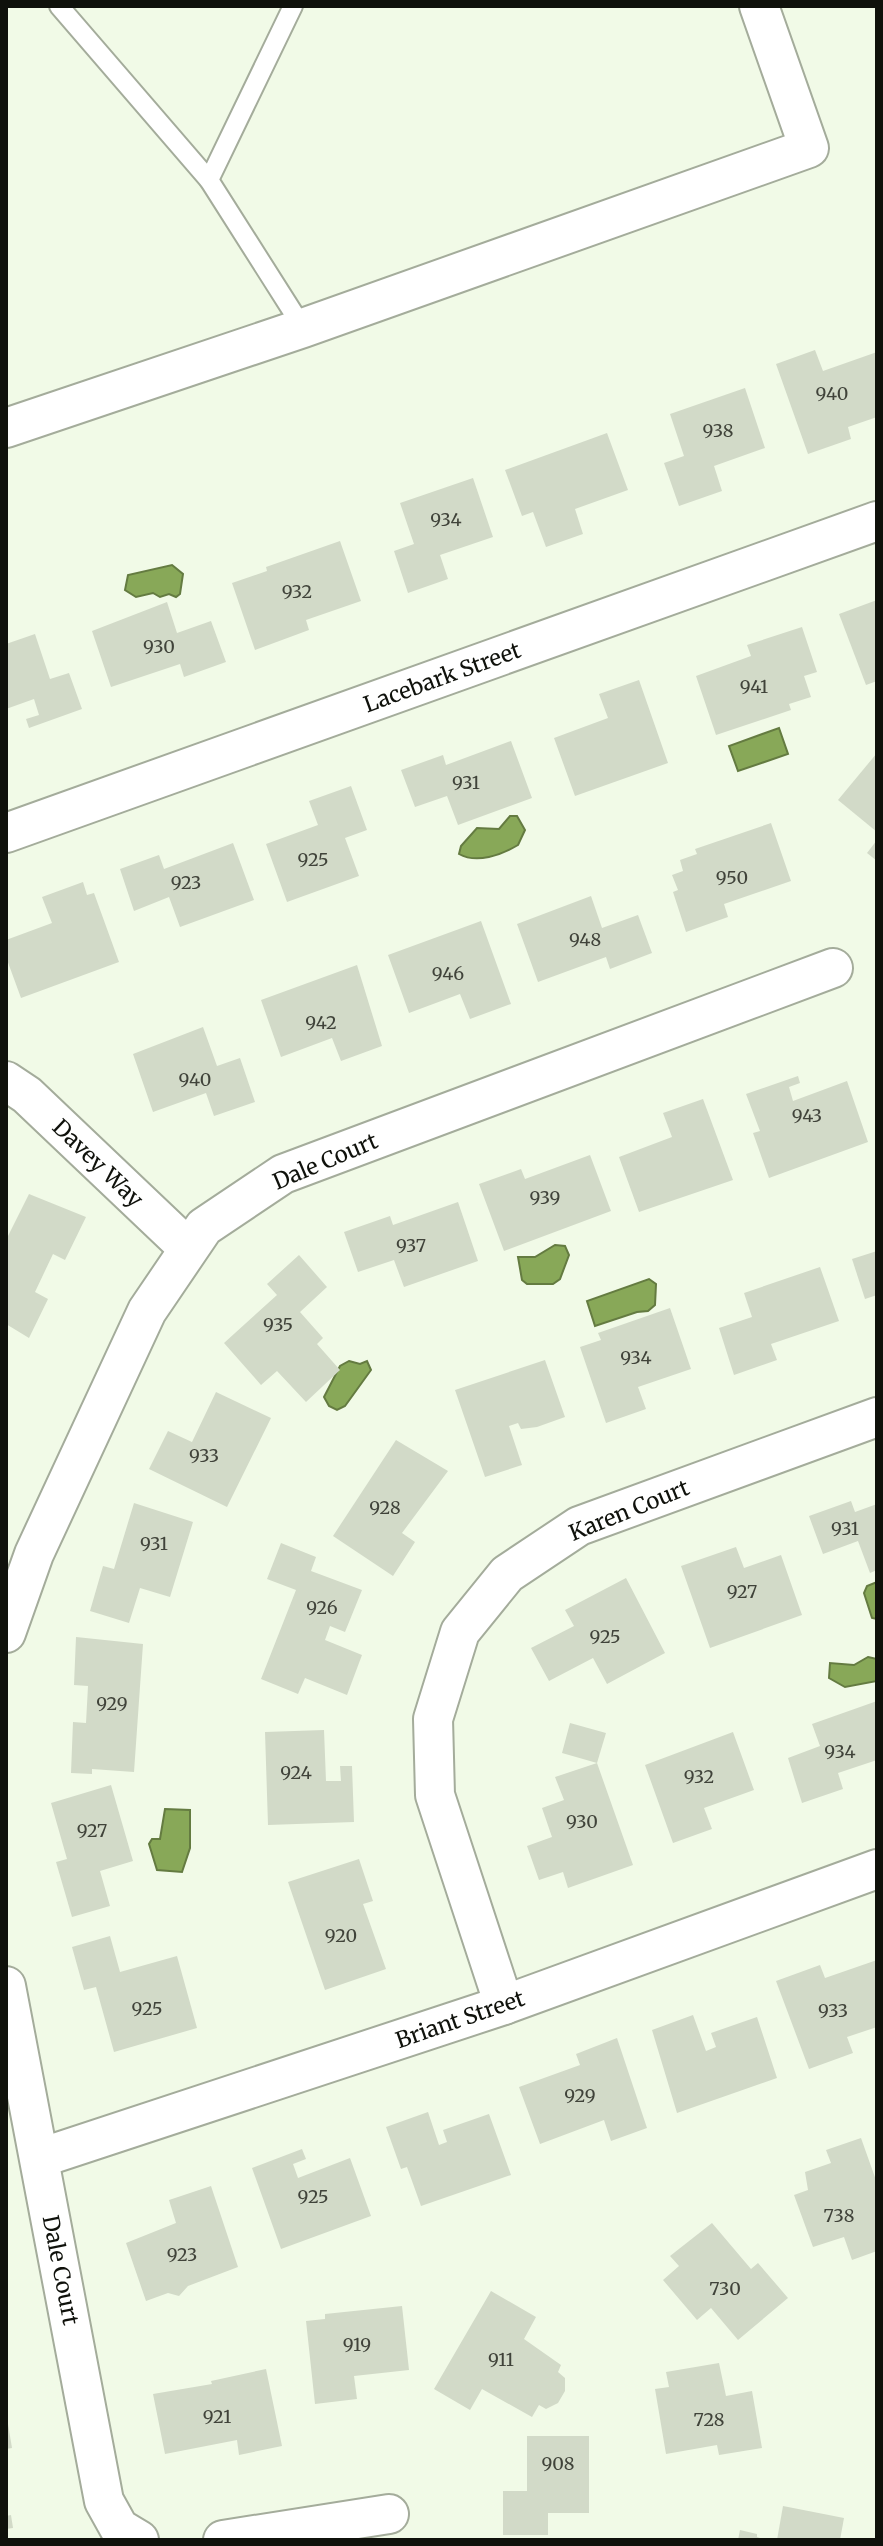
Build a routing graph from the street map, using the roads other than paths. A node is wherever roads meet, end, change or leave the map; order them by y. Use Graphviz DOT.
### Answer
graph roads {
  1 [pos="59,6"];
  2 [pos="293,6"];
  3 [pos="759,6"];
  4 [pos="209,180"];
  5 [pos="303,328"];
  6 [pos="6,428"];
  7 [pos="877,521"];
  8 [pos="6,833"];
  9 [pos="833,968"];
  10 [pos="6,1081"];
  11 [pos="188,1248"];
  12 [pos="877,1417"];
  13 [pos="6,1633"];
  14 [pos="877,1869"];
  15 [pos="6,1986"];
  16 [pos="504,2005"];
  17 [pos="40,2158"];
  18 [pos="389,2514"];
  19 [pos="139,2540"];
  20 [pos="223,2540"];
  1 -- 4 [label="lane"];
  2 -- 4 [label="lane"];
  3 -- 5 [label="street"];
  4 -- 5 [label="lane"];
  5 -- 6 [label="street"];
  7 -- 8 [label="street, Lacebark Street"];
  9 -- 11 [label="street, Dale Court"];
  10 -- 11 [label="street, Davey Way"];
  11 -- 13 [label="street, Dale Court"];
  12 -- 16 [label="street, Karen Court"];
  14 -- 16 [label="street, Briant Street"];
  15 -- 17 [label="street, Dale Court"];
  16 -- 17 [label="street, Briant Street"];
  17 -- 19 [label="street, Dale Court"];
  18 -- 20 [label="street"];
}
